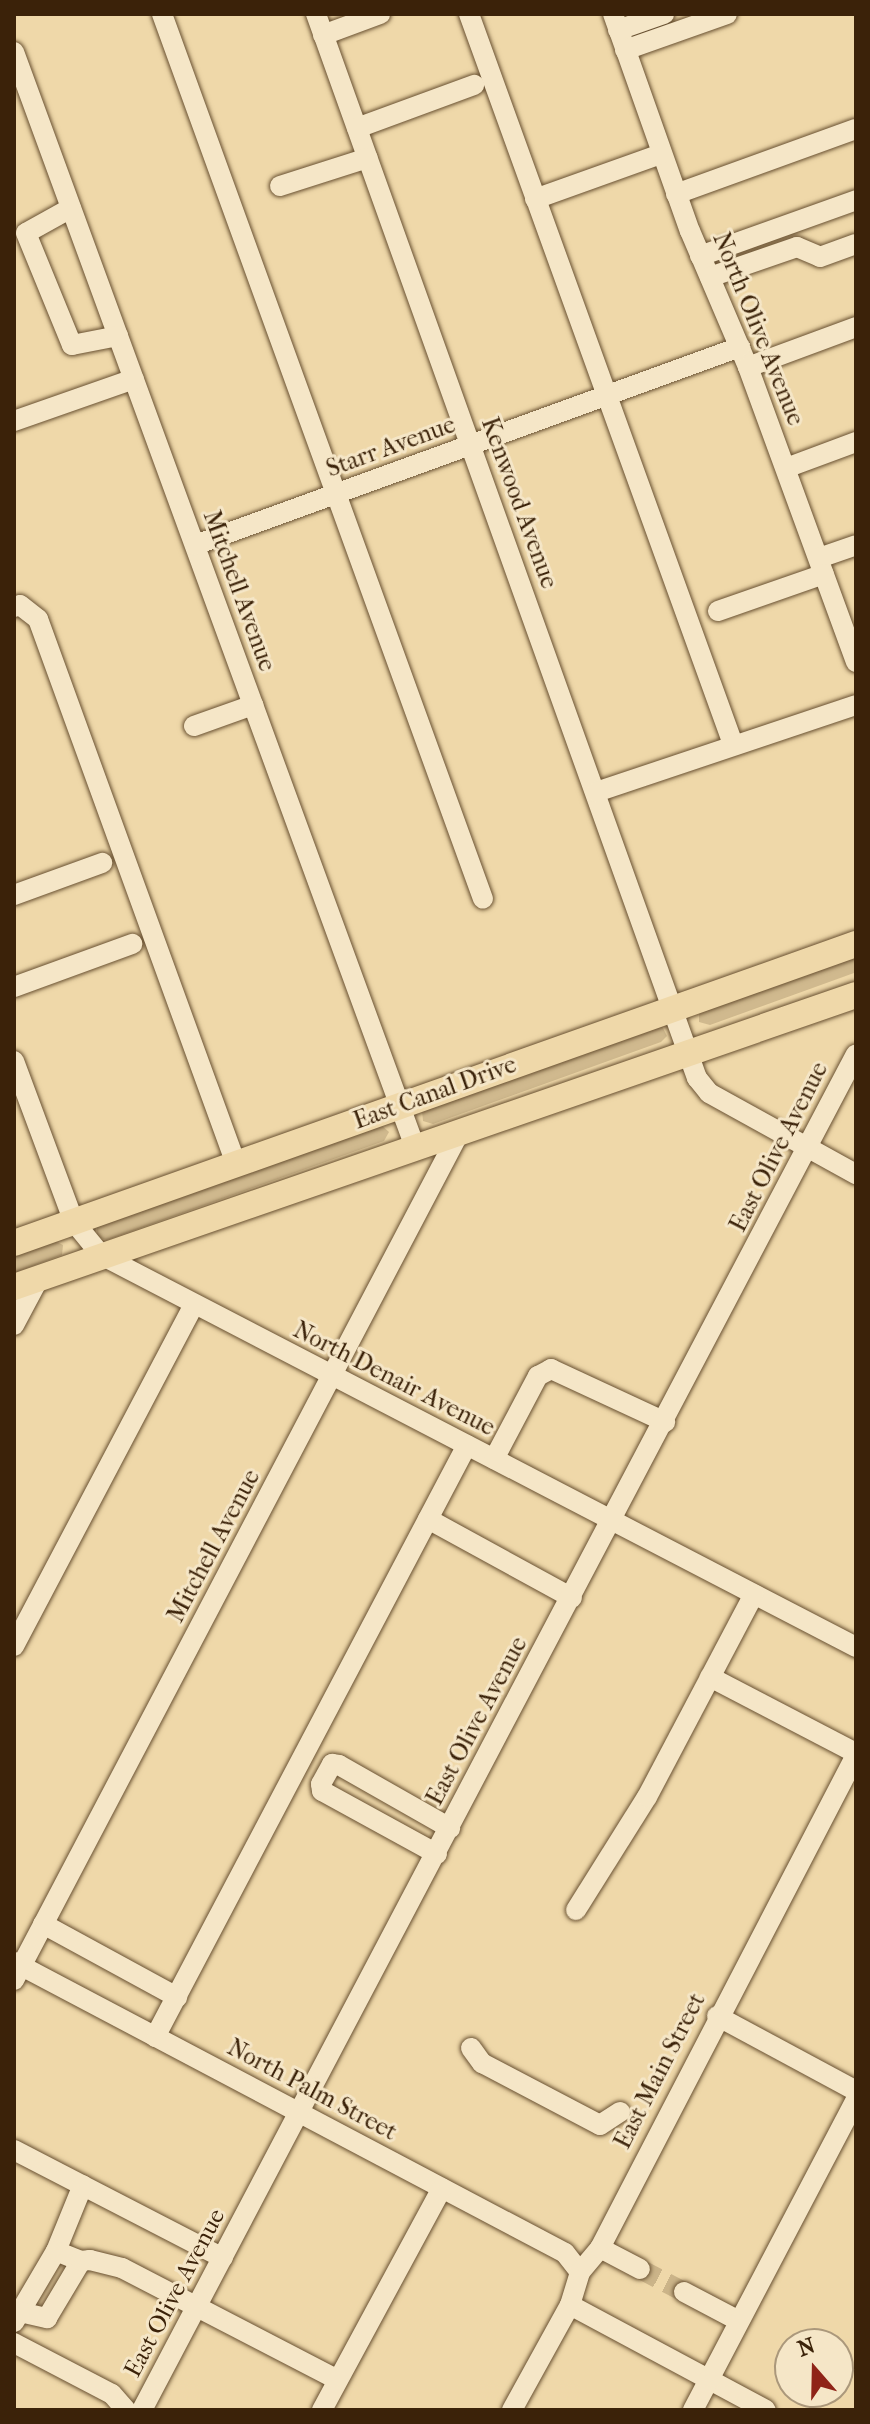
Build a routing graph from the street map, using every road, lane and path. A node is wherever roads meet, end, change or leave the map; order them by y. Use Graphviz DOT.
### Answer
graph roads {
  1 [pos="162,14"];
  2 [pos="316,14"];
  3 [pos="380,14"];
  4 [pos="469,14"];
  5 [pos="664,14"];
  6 [pos="727,14"];
  7 [pos="615,22"];
  8 [pos="323,35"];
  9 [pos="625,50"];
  10 [pos="14,52"];
  11 [pos="474,85"];
  12 [pos="357,128"];
  13 [pos="856,129"];
  14 [pos="661,154"];
  15 [pos="368,158"];
  16 [pos="280,186"];
  17 [pos="676,194"];
  18 [pos="535,199"];
  19 [pos="856,200"];
  20 [pos="71,208"];
  21 [pos="856,244"];
  22 [pos="700,256"];
  23 [pos="710,277"];
  24 [pos="856,327"];
  25 [pos="118,336"];
  26 [pos="740,347"];
  27 [pos="748,367"];
  28 [pos="134,379"];
  29 [pos="606,395"];
  30 [pos="14,421"];
  31 [pos="856,442"];
  32 [pos="471,445"];
  33 [pos="786,468"];
  34 [pos="334,495"];
  35 [pos="195,545"];
  36 [pos="856,545"];
  37 [pos="821,566"];
  38 [pos="17,606"];
  39 [pos="718,611"];
  40 [pos="856,662"];
  41 [pos="253,705"];
  42 [pos="856,705"];
  43 [pos="194,726"];
  44 [pos="733,744"];
  45 [pos="596,792"];
  46 [pos="102,863"];
  47 [pos="14,895"];
  48 [pos="483,899"];
  49 [pos="132,944"];
  50 [pos="856,944"];
  51 [pos="14,987"];
  52 [pos="856,995"];
  53 [pos="674,1009"];
  54 [pos="856,1054"];
  55 [pos="688,1055"];
  56 [pos="14,1061"];
  57 [pos="400,1106"];
  58 [pos="458,1135"];
  59 [pos="415,1147"];
  60 [pos="809,1149"];
  61 [pos="236,1164"];
  62 [pos="856,1174"];
  63 [pos="74,1222"];
  64 [pos="14,1243"];
  65 [pos="101,1255"];
  66 [pos="39,1278"];
  67 [pos="14,1287"];
  68 [pos="193,1307"];
  69 [pos="14,1325"];
  70 [pos="332,1377"];
  71 [pos="665,1422"];
  72 [pos="467,1445"];
  73 [pos="494,1459"];
  74 [pos="428,1519"];
  75 [pos="613,1520"];
  76 [pos="754,1594"];
  77 [pos="572,1598"];
  78 [pos="14,1646"];
  79 [pos="856,1647"];
  80 [pos="710,1677"];
  81 [pos="856,1754"];
  82 [pos="450,1828"];
  83 [pos="437,1854"];
  84 [pos="579,1869"];
  85 [pos="43,1924"];
  86 [pos="16,1970"];
  87 [pos="177,1997"];
  88 [pos="717,2016"];
  89 [pos="155,2037"];
  90 [pos="471,2048"];
  91 [pos="856,2091"];
  92 [pos="856,2099"];
  93 [pos="620,2112"];
  94 [pos="299,2113"];
  95 [pos="14,2150"];
  96 [pos="83,2185"];
  97 [pos="442,2188"];
  98 [pos="600,2248"];
  99 [pos="56,2251"];
  100 [pos="223,2258"];
  101 [pos="81,2261"];
  102 [pos="640,2269"];
  103 [pos="580,2272"];
  104 [pos="684,2292"];
  105 [pos="570,2305"];
  106 [pos="197,2306"];
  107 [pos="17,2317"];
  108 [pos="739,2321"];
  109 [pos="14,2343"];
  110 [pos="709,2379"];
  111 [pos="338,2380"];
  112 [pos="126,2410"];
  113 [pos="142,2410"];
  114 [pos="322,2410"];
  115 [pos="512,2410"];
  116 [pos="693,2410"];
  117 [pos="766,2410"];
  1 -- 34 [label="street"];
  2 -- 8 [label="street, Kenwood Avenue"];
  3 -- 8 [label="street"];
  4 -- 18 [label="street"];
  5 -- 7 [label="street"];
  6 -- 9 [label="street"];
  7 -- 9 [label="street, North Olive Avenue"];
  8 -- 12 [label="street, Kenwood Avenue"];
  9 -- 14 [label="street, North Olive Avenue"];
  10 -- 20 [label="street, Mitchell Avenue"];
  11 -- 12 [label="street"];
  12 -- 15 [label="street, Kenwood Avenue"];
  13 -- 17 [label="street"];
  14 -- 17 [label="street, North Olive Avenue"];
  14 -- 18 [label="street"];
  15 -- 16 [label="street"];
  15 -- 32 [label="street, Kenwood Avenue"];
  17 -- 22 [label="street, North Olive Avenue"];
  18 -- 29 [label="street"];
  19 -- 22 [label="street"];
  20 -- 25 [label="street, Mitchell Avenue"];
  20 -- 25 [label="street"];
  21 -- 23 [label="street"];
  22 -- 23 [label="street, North Olive Avenue"];
  23 -- 26 [label="street, North Olive Avenue"];
  24 -- 27 [label="street"];
  25 -- 28 [label="street, Mitchell Avenue"];
  26 -- 27 [label="street, North Olive Avenue"];
  26 -- 29 [label="street, Starr Avenue"];
  27 -- 33 [label="street, North Olive Avenue"];
  28 -- 30 [label="street"];
  28 -- 35 [label="street, Mitchell Avenue"];
  29 -- 32 [label="street, Starr Avenue"];
  29 -- 44 [label="street"];
  31 -- 33 [label="street"];
  32 -- 34 [label="street, Starr Avenue"];
  32 -- 45 [label="street, Kenwood Avenue"];
  33 -- 37 [label="street, North Olive Avenue"];
  34 -- 35 [label="street, Starr Avenue"];
  34 -- 48 [label="street"];
  35 -- 41 [label="street, Mitchell Avenue"];
  36 -- 37 [label="street"];
  37 -- 39 [label="street"];
  37 -- 40 [label="street, North Olive Avenue"];
  38 -- 61 [label="street"];
  41 -- 43 [label="street"];
  41 -- 57 [label="street, Mitchell Avenue"];
  42 -- 44 [label="street"];
  44 -- 45 [label="street"];
  45 -- 53 [label="street, Kenwood Avenue"];
  46 -- 47 [label="street"];
  49 -- 51 [label="street"];
  50 -- 53 [label="main road, East Canal Drive"];
  52 -- 55 [label="main road, East Canal Drive"];
  53 -- 55 [label="street, Kenwood Avenue"];
  53 -- 57 [label="main road, East Canal Drive"];
  54 -- 60 [label="street, East Olive Avenue"];
  55 -- 58 [label="main road, East Canal Drive"];
  55 -- 60 [label="street, Kenwood Avenue"];
  56 -- 63 [label="street, North Denair Avenue"];
  57 -- 59 [label="street, Mitchell Avenue"];
  57 -- 61 [label="main road, East Canal Drive"];
  58 -- 59 [label="main road, East Canal Drive"];
  58 -- 70 [label="street, Mitchell Avenue"];
  59 -- 65 [label="main road, East Canal Drive"];
  60 -- 62 [label="street, Kenwood Avenue"];
  60 -- 71 [label="street, East Olive Avenue"];
  61 -- 63 [label="main road, East Canal Drive"];
  63 -- 64 [label="main road, East Canal Drive"];
  63 -- 65 [label="street, North Denair Avenue"];
  65 -- 66 [label="main road, East Canal Drive"];
  65 -- 68 [label="street, North Denair Avenue"];
  66 -- 67 [label="main road, East Canal Drive"];
  66 -- 69 [label="street"];
  68 -- 70 [label="street, North Denair Avenue"];
  68 -- 78 [label="street"];
  70 -- 72 [label="street, North Denair Avenue"];
  70 -- 85 [label="street, Mitchell Avenue"];
  71 -- 73 [label="street"];
  71 -- 75 [label="street, East Olive Avenue"];
  72 -- 73 [label="street, North Denair Avenue"];
  72 -- 74 [label="street"];
  73 -- 75 [label="street, North Denair Avenue"];
  74 -- 77 [label="street"];
  74 -- 87 [label="street"];
  75 -- 76 [label="street, North Denair Avenue"];
  75 -- 77 [label="street, East Olive Avenue"];
  76 -- 79 [label="street, North Denair Avenue"];
  76 -- 80 [label="street"];
  77 -- 82 [label="street, East Olive Avenue"];
  80 -- 81 [label="street"];
  80 -- 84 [label="street"];
  81 -- 88 [label="street, East Main Street"];
  82 -- 83 [label="street, East Olive Avenue"];
  82 -- 83 [label="street"];
  83 -- 94 [label="street, East Olive Avenue"];
  85 -- 86 [label="street, Mitchell Avenue"];
  85 -- 87 [label="street"];
  86 -- 89 [label="street, North Palm Street"];
  87 -- 89 [label="street"];
  88 -- 91 [label="street"];
  88 -- 98 [label="street, East Main Street"];
  89 -- 94 [label="street, North Palm Street"];
  90 -- 93 [label="street"];
  92 -- 108 [label="street"];
  94 -- 97 [label="street, North Palm Street"];
  94 -- 100 [label="street, East Olive Avenue"];
  95 -- 96 [label="street"];
  96 -- 99 [label="street"];
  96 -- 100 [label="street"];
  97 -- 103 [label="street, North Palm Street"];
  97 -- 111 [label="street"];
  98 -- 102 [label="street"];
  98 -- 103 [label="street, East Main Street"];
  99 -- 101 [label="street"];
  99 -- 107 [label="street"];
  100 -- 106 [label="street, East Olive Avenue"];
  101 -- 106 [label="street"];
  101 -- 107 [label="street"];
  103 -- 105 [label="street, East Main Street"];
  104 -- 108 [label="street"];
  105 -- 110 [label="street"];
  105 -- 115 [label="street, East Main Street"];
  106 -- 111 [label="street"];
  106 -- 113 [label="street, East Olive Avenue"];
  108 -- 110 [label="street"];
  109 -- 112 [label="street"];
  110 -- 116 [label="street"];
  110 -- 117 [label="street"];
  111 -- 114 [label="street"];
}
